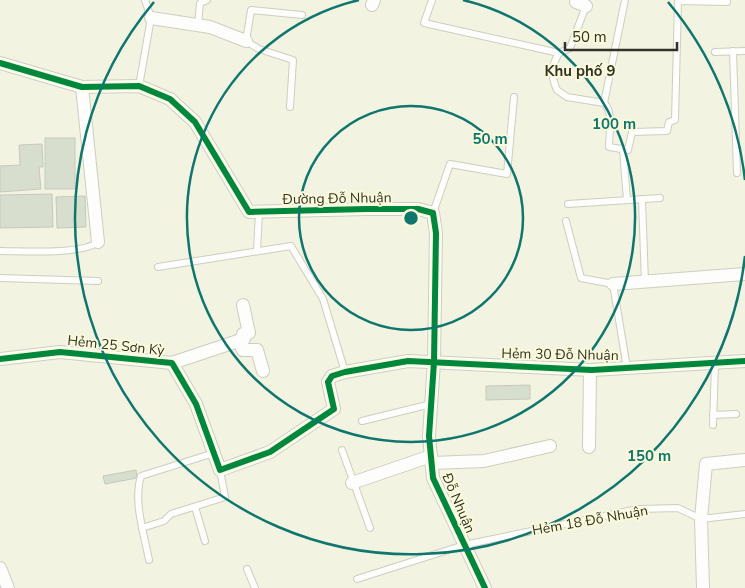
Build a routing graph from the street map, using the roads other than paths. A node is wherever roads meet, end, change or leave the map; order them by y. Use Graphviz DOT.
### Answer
graph roads {
  1 [pos="145,0"];
  2 [pos="207,0"];
  3 [pos="432,0"];
  4 [pos="625,0"];
  5 [pos="727,1"];
  6 [pos="582,3"];
  7 [pos="302,15"];
  8 [pos="152,18"];
  9 [pos="198,26"];
  10 [pos="246,41"];
  11 [pos="715,52"];
  12 [pos="733,52"];
  13 [pos="745,52"];
  14 [pos="559,53"];
  15 [pos="0,63"];
  16 [pos="139,86"];
  17 [pos="82,87"];
  18 [pos="514,98"];
  19 [pos="604,103"];
  20 [pos="290,107"];
  21 [pos="623,150"];
  22 [pos="737,173"];
  23 [pos="660,198"];
  24 [pos="642,199"];
  25 [pos="627,200"];
  26 [pos="568,204"];
  27 [pos="258,212"];
  28 [pos="433,213"];
  29 [pos="566,221"];
  30 [pos="98,242"];
  31 [pos="0,251"];
  32 [pos="257,251"];
  33 [pos="158,267"];
  34 [pos="745,274"];
  35 [pos="0,278"];
  36 [pos="98,281"];
  37 [pos="645,283"];
  38 [pos="613,284"];
  39 [pos="243,305"];
  40 [pos="239,342"];
  41 [pos="0,359"];
  42 [pos="745,361"];
  43 [pos="434,362"];
  44 [pos="715,363"];
  45 [pos="172,364"];
  46 [pos="627,368"];
  47 [pos="590,370"];
  48 [pos="263,371"];
  49 [pos="345,372"];
  50 [pos="431,404"];
  51 [pos="736,414"];
  52 [pos="713,415"];
  53 [pos="362,421"];
  54 [pos="713,425"];
  55 [pos="550,446"];
  56 [pos="589,447"];
  57 [pos="342,450"];
  58 [pos="214,453"];
  59 [pos="431,460"];
  60 [pos="745,460"];
  61 [pos="220,470"];
  62 [pos="352,483"];
  63 [pos="195,507"];
  64 [pos="745,514"];
  65 [pos="701,519"];
  66 [pos="142,528"];
  67 [pos="370,528"];
  68 [pos="205,541"];
  69 [pos="464,545"];
  70 [pos="150,560"];
  71 [pos="0,568"];
  72 [pos="247,568"];
  73 [pos="357,579"];
  74 [pos="8,588"];
  75 [pos="255,588"];
  76 [pos="486,588"];
  77 [pos="703,588"];
  1 -- 8 [label="lane"];
  2 -- 9 [label="lane"];
  3 -- 14 [label="lane"];
  4 -- 19 [label="lane"];
  5 -- 21 [label="lane"];
  6 -- 14 [label="lane"];
  7 -- 10 [label="lane"];
  8 -- 9 [label="street"];
  8 -- 16 [label="lane"];
  9 -- 10 [label="street"];
  10 -- 20 [label="lane"];
  11 -- 12 [label="lane"];
  12 -- 13 [label="lane"];
  12 -- 22 [label="lane"];
  14 -- 19 [label="lane"];
  15 -- 17 [label="street"];
  16 -- 17 [label="street"];
  16 -- 27 [label="street"];
  17 -- 30 [label="street"];
  18 -- 28 [label="lane"];
  19 -- 21 [label="lane"];
  21 -- 25 [label="lane"];
  23 -- 24 [label="lane"];
  24 -- 25 [label="lane"];
  24 -- 37 [label="lane"];
  25 -- 26 [label="lane"];
  27 -- 28 [label="street, Đường Đỗ Nhuận"];
  27 -- 32 [label="lane"];
  28 -- 43 [label="street"];
  29 -- 38 [label="lane"];
  30 -- 31 [label="lane"];
  32 -- 33 [label="lane"];
  32 -- 49 [label="lane"];
  34 -- 37 [label="street"];
  35 -- 36 [label="lane"];
  37 -- 38 [label="street"];
  38 -- 46 [label="lane"];
  39 -- 40 [label="street"];
  40 -- 45 [label="street"];
  40 -- 48 [label="street"];
  41 -- 45 [label="street, Hẻm 25 Sơn Kỳ"];
  42 -- 44 [label="street, Hẻm 30 Đỗ Nhuận"];
  43 -- 47 [label="street, Hẻm 30 Đỗ Nhuận"];
  43 -- 49 [label="street, Hẻm 30 Đỗ Nhuận"];
  43 -- 50 [label="street, Đỗ Nhuận"];
  44 -- 46 [label="street, Hẻm 30 Đỗ Nhuận"];
  44 -- 52 [label="lane"];
  45 -- 58 [label="street, Hẻm 25 Sơn Kỳ"];
  46 -- 47 [label="street, Hẻm 30 Đỗ Nhuận"];
  47 -- 56 [label="street"];
  49 -- 61 [label="street"];
  50 -- 53 [label="lane"];
  50 -- 59 [label="street, Đỗ Nhuận"];
  51 -- 52 [label="lane"];
  52 -- 54 [label="lane"];
  55 -- 59 [label="street"];
  57 -- 62 [label="lane"];
  58 -- 61 [label="street, Hẻm 25 Sơn Kỳ"];
  58 -- 66 [label="lane"];
  59 -- 62 [label="street"];
  59 -- 69 [label="street, Đỗ Nhuận"];
  60 -- 65 [label="street"];
  61 -- 63 [label="lane"];
  62 -- 67 [label="lane"];
  63 -- 66 [label="lane"];
  63 -- 68 [label="lane"];
  64 -- 65 [label="lane"];
  65 -- 69 [label="lane, Hẻm 18 Đỗ Nhuận"];
  65 -- 77 [label="street"];
  66 -- 70 [label="lane"];
  69 -- 73 [label="lane, Hẻm 18 Đỗ Nhuận"];
  69 -- 76 [label="street, Đỗ Nhuận"];
  71 -- 74 [label="street"];
  72 -- 75 [label="lane"];
}
